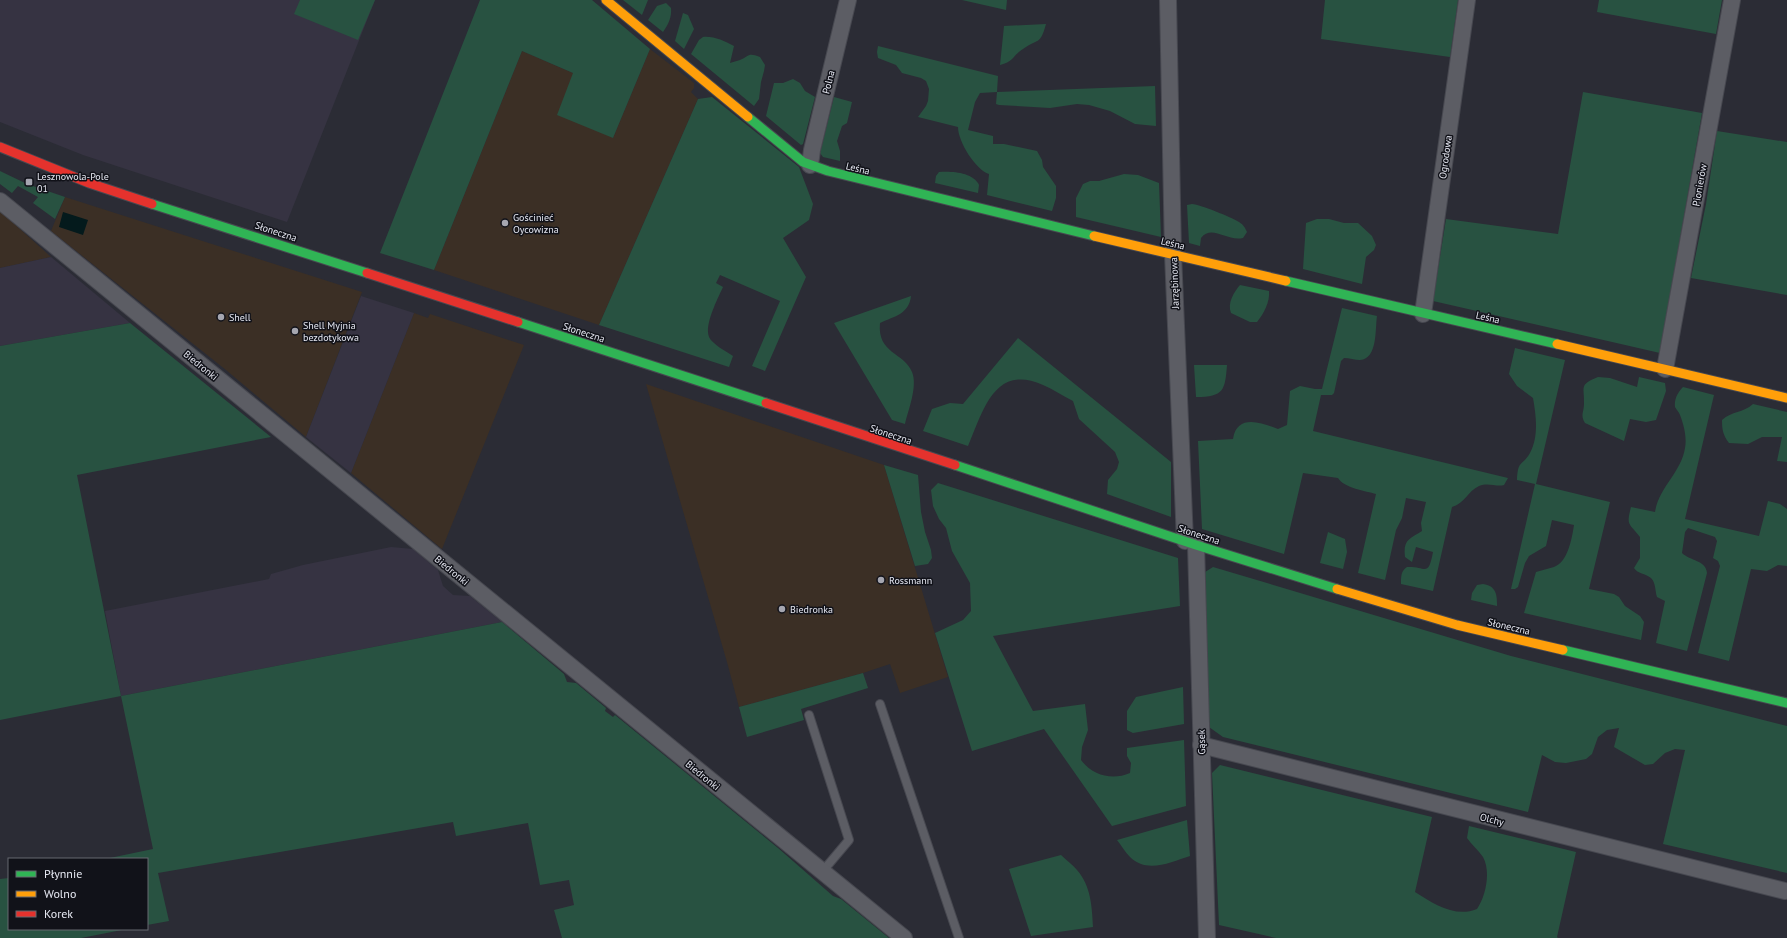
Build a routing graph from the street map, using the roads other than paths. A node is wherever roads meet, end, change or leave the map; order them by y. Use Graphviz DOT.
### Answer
graph roads {
  1 [pos="606,0"];
  2 [pos="848,0"];
  3 [pos="1168,0"];
  4 [pos="1467,0"];
  5 [pos="1732,0"];
  6 [pos="0,147"];
  7 [pos="810,165"];
  8 [pos="0,201"];
  9 [pos="1173,254"];
  10 [pos="1423,314"];
  11 [pos="1665,369"];
  12 [pos="1787,398"];
  13 [pos="1190,543"];
  14 [pos="1787,703"];
  15 [pos="880,704"];
  16 [pos="809,715"];
  17 [pos="1201,745"];
  18 [pos="822,872"];
  19 [pos="1785,891"];
  20 [pos="904,938"];
  21 [pos="960,938"];
  22 [pos="1207,938"];
  1 -- 7 [label="main road, Leśna"];
  2 -- 7 [label="street, Polna"];
  3 -- 9 [label="street, Jarzębinowa"];
  4 -- 10 [label="street, Ogrodowa"];
  5 -- 11 [label="street, Pionierów"];
  6 -- 13 [label="main road, Słoneczna"];
  7 -- 9 [label="main road, Leśna"];
  8 -- 18 [label="street, Biedronki"];
  9 -- 10 [label="main road, Leśna"];
  9 -- 13 [label="street, Jarzębinowa"];
  10 -- 11 [label="main road, Leśna"];
  11 -- 12 [label="main road, Leśna"];
  13 -- 14 [label="main road, Słoneczna"];
  13 -- 17 [label="street, Gąsek"];
  15 -- 21 [label="lane"];
  16 -- 18 [label="lane"];
  17 -- 19 [label="street, Olchy"];
  17 -- 22 [label="street, Gąsek"];
  18 -- 20 [label="street, Biedronki"];
}
